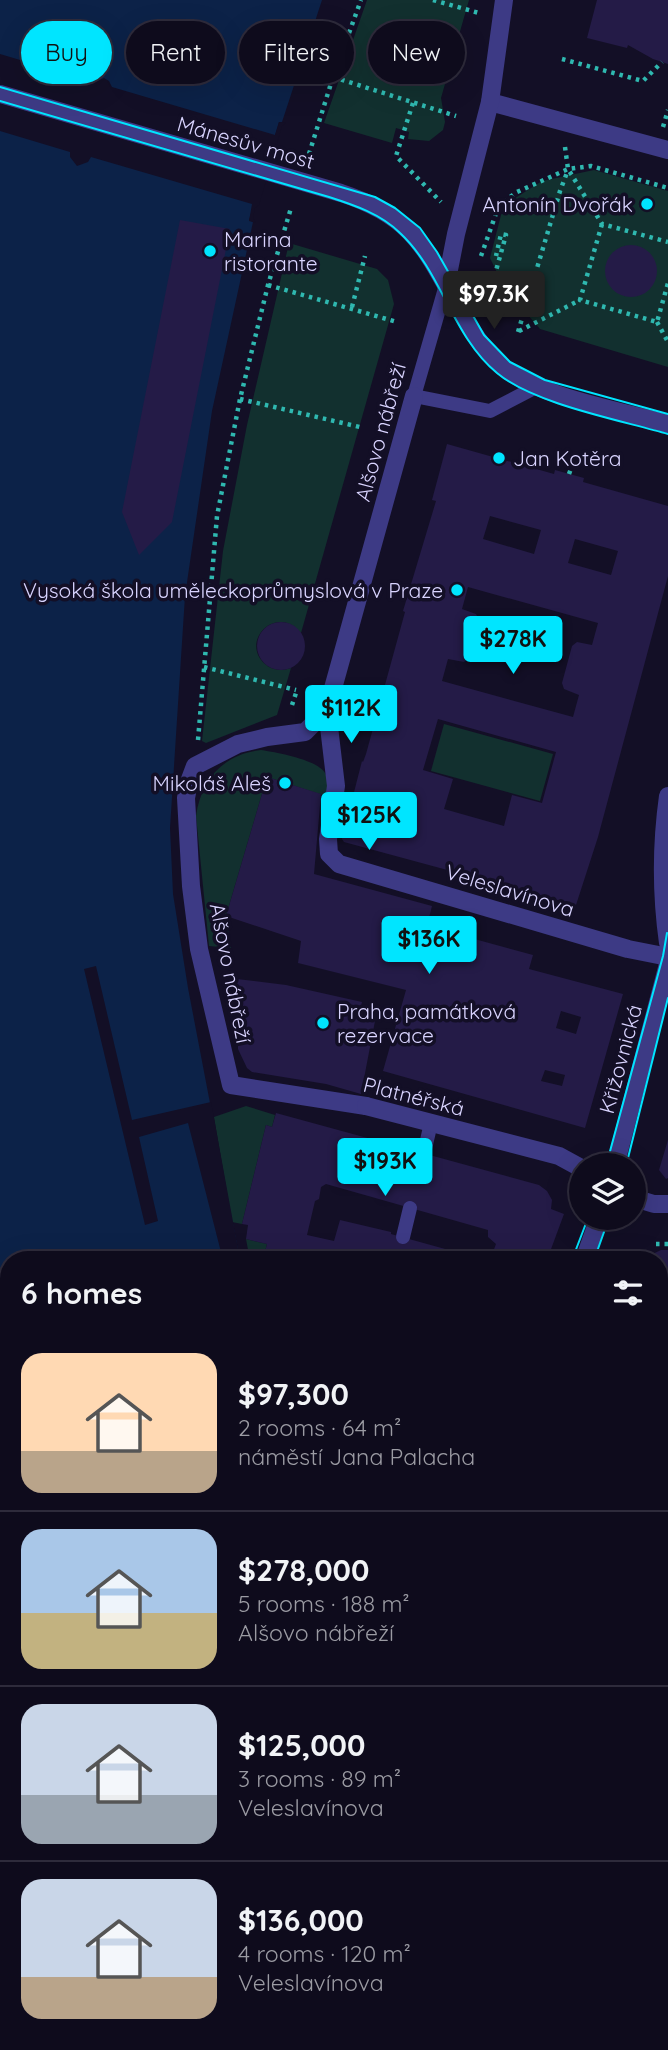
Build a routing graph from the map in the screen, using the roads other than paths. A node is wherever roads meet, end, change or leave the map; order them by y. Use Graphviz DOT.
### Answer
graph roads {
  1 [pos="504,0"];
  2 [pos="0,94"];
  3 [pos="490,102"];
  4 [pos="668,150"];
  5 [pos="446,285"];
  6 [pos="536,387"];
  7 [pos="414,396"];
  8 [pos="668,424"];
  9 [pos="327,710"];
  10 [pos="336,786"];
  11 [pos="668,796"];
  12 [pos="665,894"];
  13 [pos="668,934"];
  14 [pos="668,957"];
  15 [pos="668,964"];
  16 [pos="230,1085"];
  17 [pos="431,1123"];
  18 [pos="424,1153"];
  19 [pos="618,1153"];
  20 [pos="569,1161"];
  21 [pos="646,1202"];
  22 [pos="668,1204"];
  23 [pos="410,1208"];
  24 [pos="595,1230"];
  25 [pos="403,1237"];
  26 [pos="587,1251"];
  1 -- 3 [label="street, Alšovo nábřeží"];
  2 -- 5 [label="street, Mánesův most"];
  3 -- 4 [label="street"];
  3 -- 5 [label="street, Alšovo nábřeží"];
  5 -- 6 [label="street, Mánesův most"];
  5 -- 7 [label="lane, Alšovo nábřeží"];
  6 -- 7 [label="lane"];
  6 -- 8 [label="street, Mánesův most"];
  7 -- 9 [label="street, Alšovo nábřeží"];
  9 -- 10 [label="street, Alšovo nábřeží"];
  9 -- 16 [label="street, Alšovo nábřeží"];
  10 -- 14 [label="street, Veleslavínova"];
  11 -- 12 [label="street"];
  12 -- 13 [label="street"];
  15 -- 19 [label="street, Křižovnická"];
  16 -- 17 [label="street, Platnéřská"];
  17 -- 18 [label="lane"];
  17 -- 20 [label="street, Platnéřská"];
  21 -- 22 [label="street"];
  23 -- 25 [label="lane"];
  24 -- 26 [label="street"];
}
